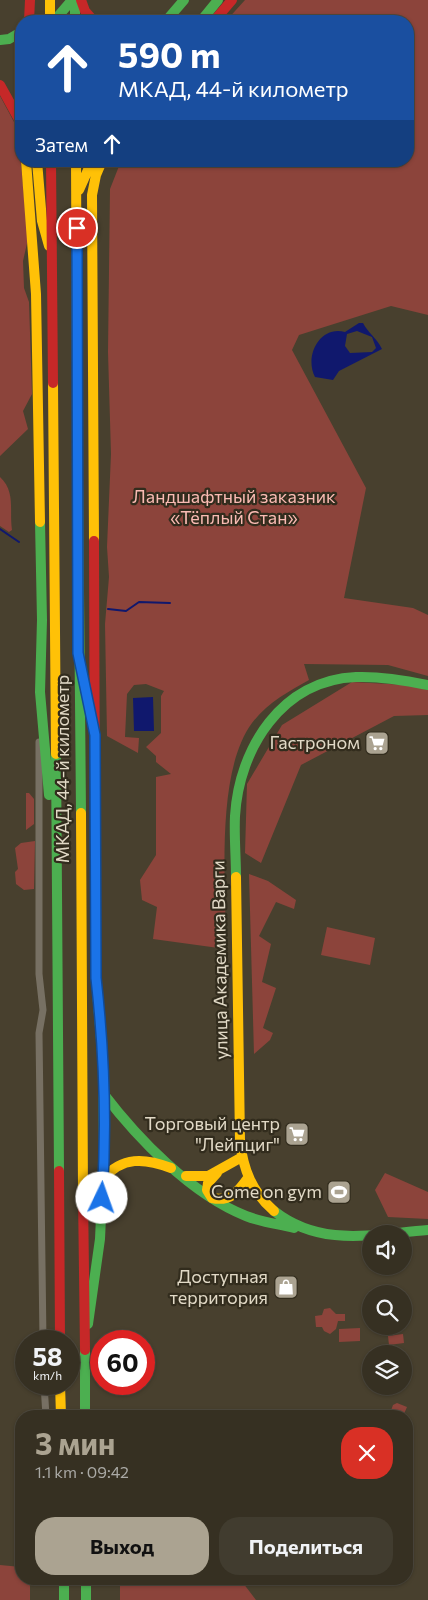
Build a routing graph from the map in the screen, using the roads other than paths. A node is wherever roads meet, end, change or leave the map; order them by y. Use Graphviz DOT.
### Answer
graph roads {
  1 [pos="30,0"];
  2 [pos="50,0"];
  3 [pos="73,0"];
  4 [pos="81,0"];
  5 [pos="184,0"];
  6 [pos="218,0"];
  7 [pos="232,0"];
  8 [pos="29,15"];
  9 [pos="51,15"];
  10 [pos="58,15"];
  11 [pos="74,15"];
  12 [pos="89,15"];
  13 [pos="171,15"];
  14 [pos="206,15"];
  15 [pos="219,15"];
  16 [pos="15,36"];
  17 [pos="0,40"];
  18 [pos="0,85"];
  19 [pos="15,111"];
  20 [pos="26,167"];
  21 [pos="37,167"];
  22 [pos="51,167"];
  23 [pos="76,167"];
  24 [pos="89,167"];
  25 [pos="99,167"];
  26 [pos="76,195"];
  27 [pos="53,262"];
  28 [pos="78,653"];
  29 [pos="428,685"];
  30 [pos="40,692"];
  31 [pos="95,735"];
  32 [pos="56,852"];
  33 [pos="102,1092"];
  34 [pos="242,1157"];
  35 [pos="222,1170"];
  36 [pos="184,1176"];
  37 [pos="248,1178"];
  38 [pos="104,1179"];
  39 [pos="212,1198"];
  40 [pos="428,1230"];
  41 [pos="312,1232"];
  42 [pos="43,1330"];
  43 [pos="60,1330"];
  44 [pos="84,1347"];
  45 [pos="45,1395"];
  46 [pos="60,1395"];
  47 [pos="46,1410"];
  48 [pos="61,1410"];
  49 [pos="84,1410"];
  50 [pos="64,1585"];
  51 [pos="86,1585"];
  52 [pos="64,1600"];
  53 [pos="86,1600"];
  1 -- 8 [label="main road"];
  2 -- 9 [label="main road"];
  3 -- 10 [label="main road"];
  3 -- 11 [label="main road"];
  4 -- 12 [label="main road"];
  5 -- 13 [label="main road"];
  6 -- 14 [label="main road"];
  7 -- 15 [label="main road"];
  16 -- 17 [label="main road"];
  18 -- 19 [label="main road"];
  20 -- 30 [label="main road"];
  21 -- 27 [label="main road"];
  22 -- 27 [label="main road"];
  23 -- 26 [label="main road, МКАД, 44-й километр"];
  24 -- 26 [label="main road"];
  25 -- 31 [label="main road"];
  26 -- 28 [label="main road, МКАД, 44-й километр"];
  27 -- 32 [label="main road, МКАД, 44-й километр"];
  28 -- 31 [label="main road"];
  28 -- 44 [label="main road, МКАД, 44-й километр"];
  29 -- 34 [label="main road, улица Академика Варги"];
  30 -- 32 [label="main road"];
  30 -- 42 [label="street"];
  31 -- 33 [label="main road"];
  32 -- 43 [label="main road, МКАД, 44-й километр"];
  33 -- 36 [label="main road"];
  33 -- 38 [label="main road"];
  34 -- 35 [label="main road"];
  34 -- 37 [label="main road, улица Академика Варги"];
  35 -- 36 [label="main road"];
  35 -- 39 [label="main road"];
  36 -- 38 [label="main road"];
  36 -- 39 [label="main road"];
  37 -- 39 [label="main road"];
  37 -- 41 [label="main road, улица Академика Варги"];
  38 -- 44 [label="main road"];
  39 -- 41 [label="main road"];
  40 -- 41 [label="main road, улица Академика Варги"];
  44 -- 49 [label="main road"];
  45 -- 47 [label="street"];
  46 -- 48 [label="main road"];
  50 -- 52 [label="main road"];
  51 -- 53 [label="main road"];
}
